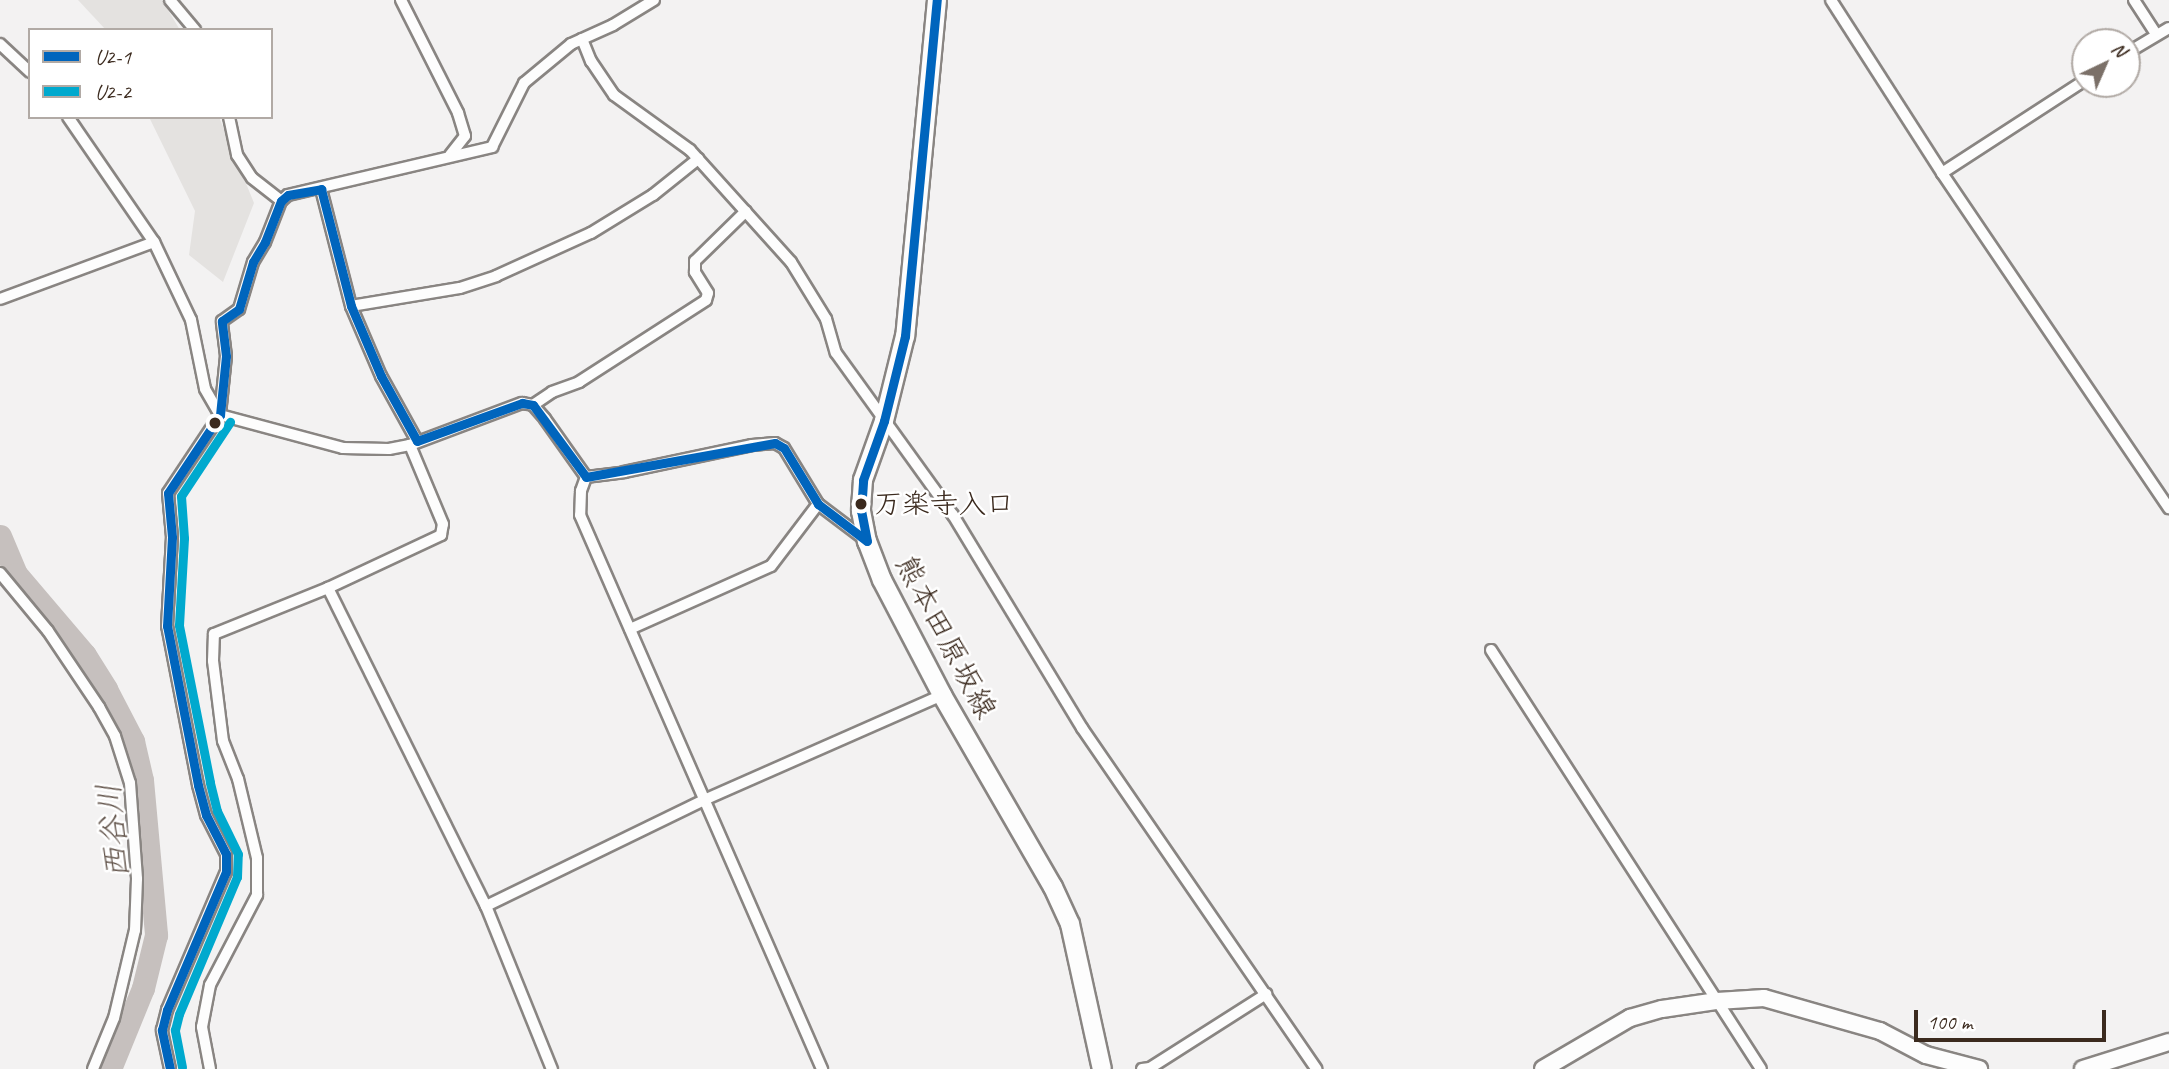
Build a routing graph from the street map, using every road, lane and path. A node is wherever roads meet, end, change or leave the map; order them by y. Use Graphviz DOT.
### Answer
graph roads {
  1 [pos="170,0"];
  2 [pos="401,0"];
  3 [pos="654,0"];
  4 [pos="937,0"];
  5 [pos="1831,0"];
  6 [pos="2134,0"];
  7 [pos="193,28"];
  8 [pos="2169,28"];
  9 [pos="2156,34"];
  10 [pos="582,39"];
  11 [pos="0,44"];
  12 [pos="2141,44"];
  13 [pos="28,70"];
  14 [pos="2071,89"];
  15 [pos="69,119"];
  16 [pos="229,119"];
  17 [pos="450,155"];
  18 [pos="698,159"];
  19 [pos="1942,173"];
  20 [pos="321,189"];
  21 [pos="281,201"];
  22 [pos="746,211"];
  23 [pos="154,242"];
  24 [pos="0,300"];
  25 [pos="351,306"];
  26 [pos="533,405"];
  27 [pos="220,415"];
  28 [pos="884,421"];
  29 [pos="414,443"];
  30 [pos="586,477"];
  31 [pos="818,504"];
  32 [pos="2169,508"];
  33 [pos="867,541"];
  34 [pos="0,573"];
  35 [pos="328,588"];
  36 [pos="631,629"];
  37 [pos="1491,650"];
  38 [pos="942,695"];
  39 [pos="704,800"];
  40 [pos="486,906"];
  41 [pos="1266,994"];
  42 [pos="1717,1001"];
  43 [pos="2169,1042"];
  44 [pos="1929,1062"];
  45 [pos="93,1069"];
  46 [pos="170,1069"];
  47 [pos="210,1069"];
  48 [pos="552,1069"];
  49 [pos="822,1069"];
  50 [pos="1102,1069"];
  51 [pos="1147,1069"];
  52 [pos="1316,1069"];
  53 [pos="1543,1069"];
  54 [pos="1761,1069"];
  55 [pos="1979,1069"];
  56 [pos="2082,1069"];
  1 -- 7 [label="street"];
  2 -- 17 [label="street"];
  3 -- 10 [label="street"];
  4 -- 28 [label="main road, 熊本田原坂線"];
  5 -- 19 [label="street"];
  6 -- 9 [label="street"];
  8 -- 9 [label="street"];
  9 -- 12 [label="street"];
  10 -- 17 [label="street"];
  10 -- 18 [label="street"];
  11 -- 13 [label="street"];
  14 -- 19 [label="street"];
  15 -- 23 [label="street"];
  16 -- 21 [label="street"];
  17 -- 20 [label="street"];
  18 -- 22 [label="street"];
  18 -- 25 [label="street"];
  19 -- 32 [label="street"];
  20 -- 21 [label="street"];
  20 -- 25 [label="street"];
  21 -- 27 [label="street"];
  22 -- 26 [label="street"];
  22 -- 28 [label="street"];
  23 -- 24 [label="street"];
  23 -- 27 [label="street"];
  25 -- 29 [label="street"];
  26 -- 29 [label="street"];
  26 -- 30 [label="street"];
  27 -- 29 [label="street"];
  27 -- 46 [label="street"];
  28 -- 33 [label="main road, 熊本田原坂線"];
  28 -- 41 [label="street"];
  29 -- 35 [label="street"];
  30 -- 31 [label="street"];
  30 -- 36 [label="street"];
  31 -- 33 [label="street"];
  31 -- 36 [label="street"];
  33 -- 38 [label="main road, 熊本田原坂線"];
  34 -- 45 [label="street"];
  35 -- 40 [label="street"];
  35 -- 47 [label="street"];
  36 -- 39 [label="street"];
  37 -- 42 [label="street"];
  38 -- 39 [label="street"];
  38 -- 50 [label="main road, 熊本田原坂線"];
  39 -- 40 [label="street"];
  39 -- 49 [label="street"];
  40 -- 48 [label="street"];
  41 -- 51 [label="street"];
  41 -- 52 [label="street"];
  42 -- 44 [label="main road"];
  42 -- 53 [label="main road"];
  42 -- 54 [label="street"];
  43 -- 56 [label="main road"];
  44 -- 55 [label="main road"];
}
